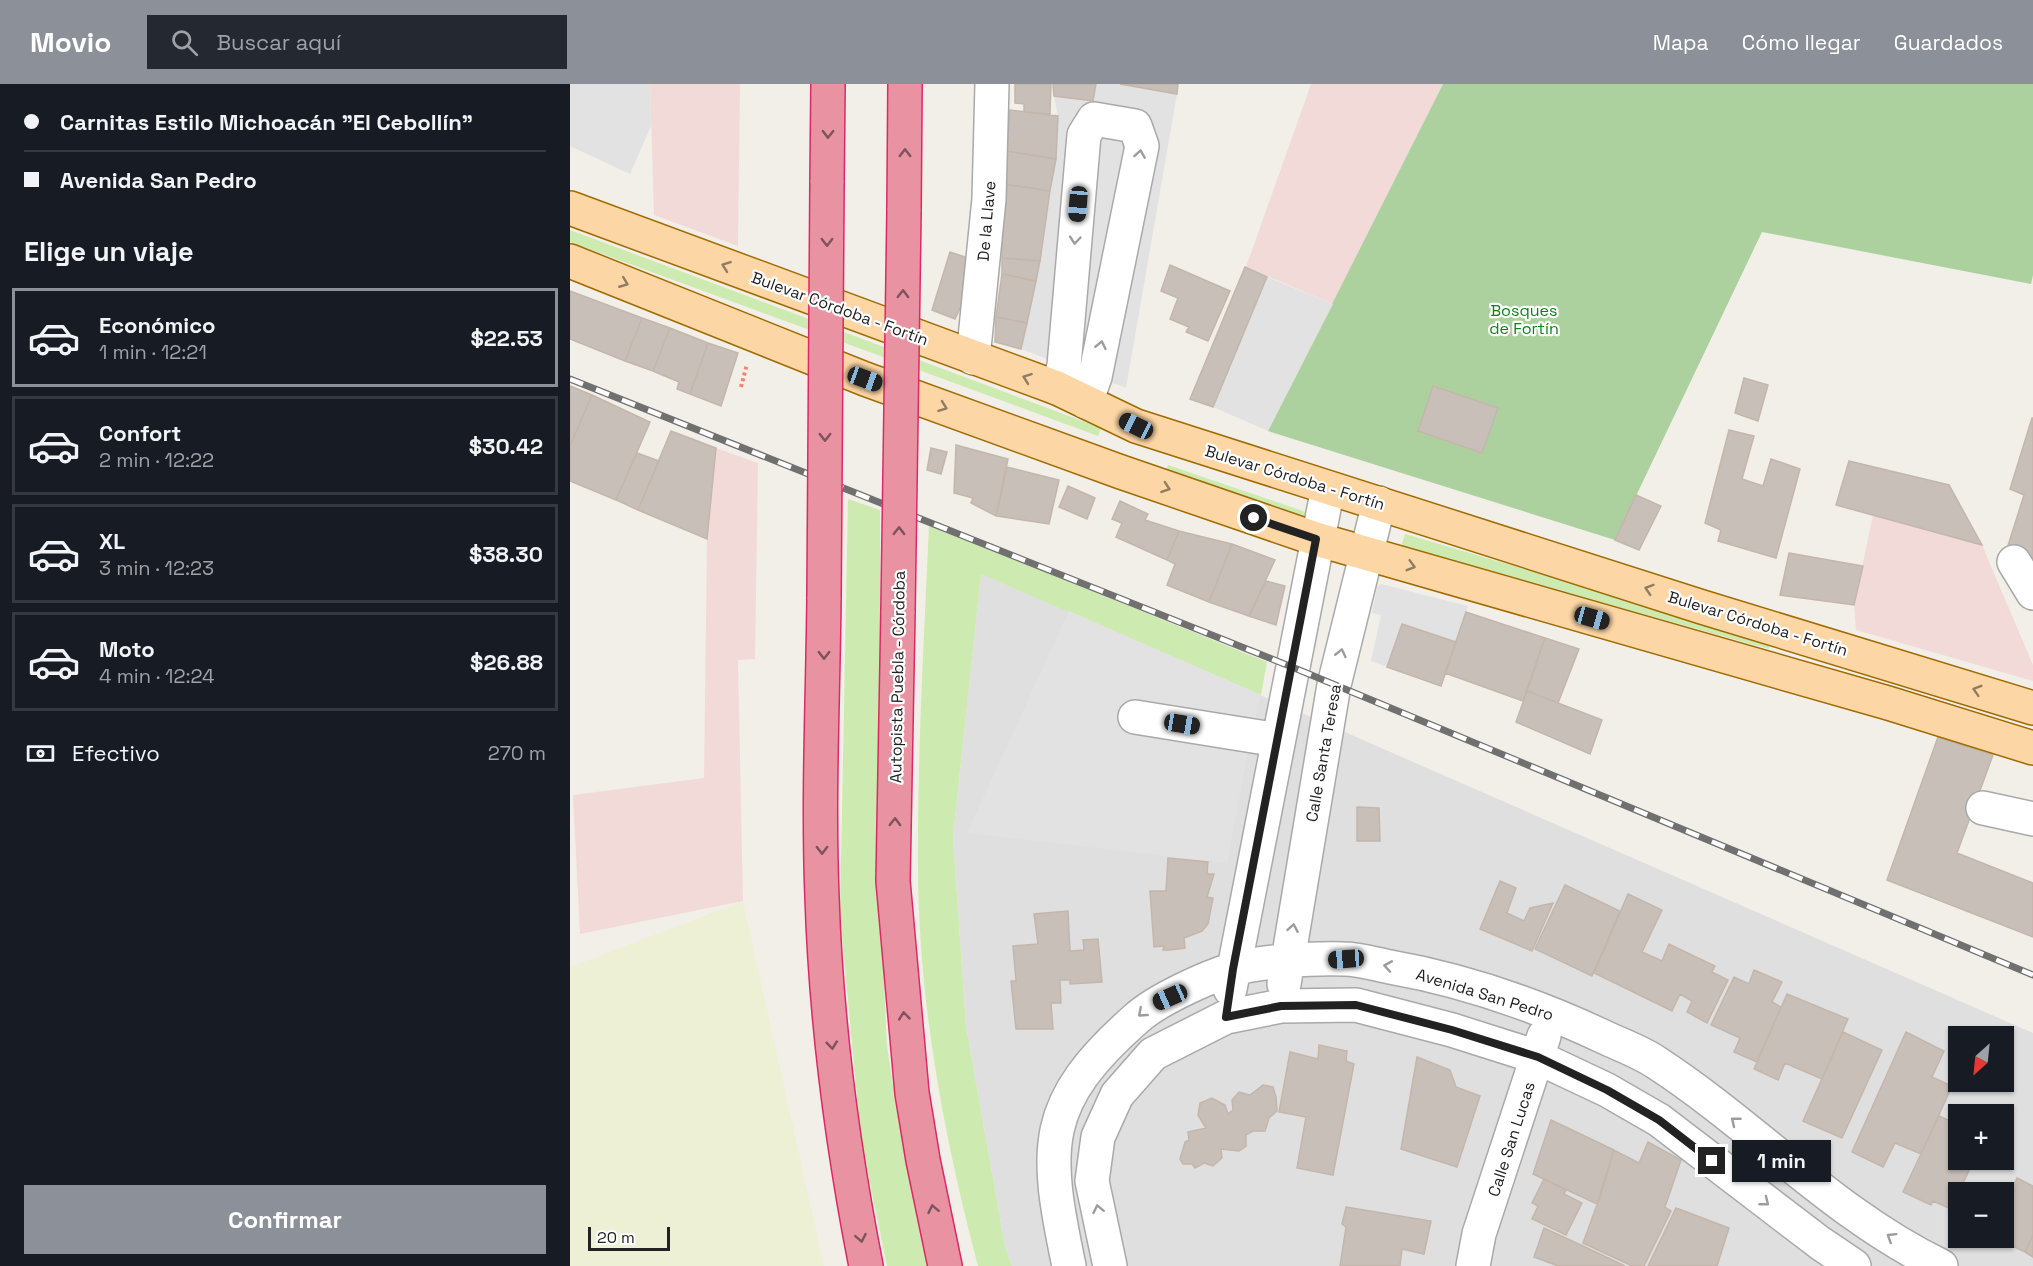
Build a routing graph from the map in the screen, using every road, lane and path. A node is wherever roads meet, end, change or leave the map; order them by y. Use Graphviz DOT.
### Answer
graph roads {
  1 [pos="828,84"];
  2 [pos="905,84"];
  3 [pos="992,84"];
  4 [pos="570,208"];
  5 [pos="570,261"];
  6 [pos="973,358"];
  7 [pos="1057,388"];
  8 [pos="1086,402"];
  9 [pos="1136,426"];
  10 [pos="1121,472"];
  11 [pos="1328,488"];
  12 [pos="1379,503"];
  13 [pos="1316,539"];
  14 [pos="1365,553"];
  15 [pos="2014,562"];
  16 [pos="2033,593"];
  17 [pos="2033,708"];
  18 [pos="1136,717"];
  19 [pos="1278,740"];
  20 [pos="2033,748"];
  21 [pos="1983,808"];
  22 [pos="2033,819"];
  23 [pos="1287,962"];
  24 [pos="1233,969"];
  25 [pos="1281,1006"];
  26 [pos="1550,1012"];
  27 [pos="1226,1017"];
  28 [pos="1538,1057"];
  29 [pos="1839,1205"];
  30 [pos="1816,1255"];
  31 [pos="866,1266"];
  32 [pos="945,1266"];
  33 [pos="1069,1266"];
  34 [pos="1110,1266"];
  35 [pos="1473,1266"];
  36 [pos="1854,1266"];
  37 [pos="1941,1266"];
  1 -- 31 [label="highway, one-way, bridge"];
  32 -- 2 [label="highway, Autopista Puebla - Córdoba, one-way, bridge"];
  3 -- 6 [label="street, De la Llave"];
  6 -- 4 [label="main road, Bulevar Córdoba - Fortín, one-way"];
  5 -- 10 [label="main road, one-way"];
  7 -- 6 [label="main road, Bulevar Córdoba - Fortín, one-way"];
  7 -- 8 [label="main road, Bulevar Córdoba - Fortín"];
  8 -- 7 [label="street, one-way"];
  8 -- 9 [label="main road, Bulevar Córdoba - Fortín"];
  9 -- 10 [label="main road"];
  9 -- 11 [label="main road, Bulevar Córdoba - Fortín"];
  10 -- 13 [label="main road, one-way"];
  11 -- 12 [label="main road, Bulevar Córdoba - Fortín"];
  11 -- 13 [label="street"];
  12 -- 14 [label="street, Calle Santa Teresa"];
  17 -- 12 [label="main road, Bulevar Córdoba - Fortín, one-way"];
  13 -- 14 [label="main road"];
  13 -- 19 [label="street"];
  14 -- 20 [label="main road, one-way"];
  23 -- 14 [label="street, Calle Santa Teresa, one-way"];
  15 -- 16 [label="street"];
  18 -- 19 [label="street"];
  19 -- 24 [label="street"];
  21 -- 22 [label="street"];
  23 -- 24 [label="street, Avenida San Pedro"];
  23 -- 25 [label="street, Calle Santa Teresa"];
  26 -- 23 [label="street, Avenida San Pedro, one-way"];
  24 -- 27 [label="street"];
  24 -- 33 [label="street, Avenida San Pedro, one-way"];
  25 -- 27 [label="street"];
  25 -- 28 [label="street"];
  26 -- 28 [label="street, Calle San Lucas"];
  29 -- 26 [label="street, Avenida San Pedro, one-way"];
  34 -- 27 [label="street, one-way"];
  28 -- 30 [label="street, one-way"];
  28 -- 35 [label="street, Calle San Lucas"];
  29 -- 30 [label="street"];
  37 -- 29 [label="street, Avenida San Pedro, one-way"];
  30 -- 36 [label="street"];
}
